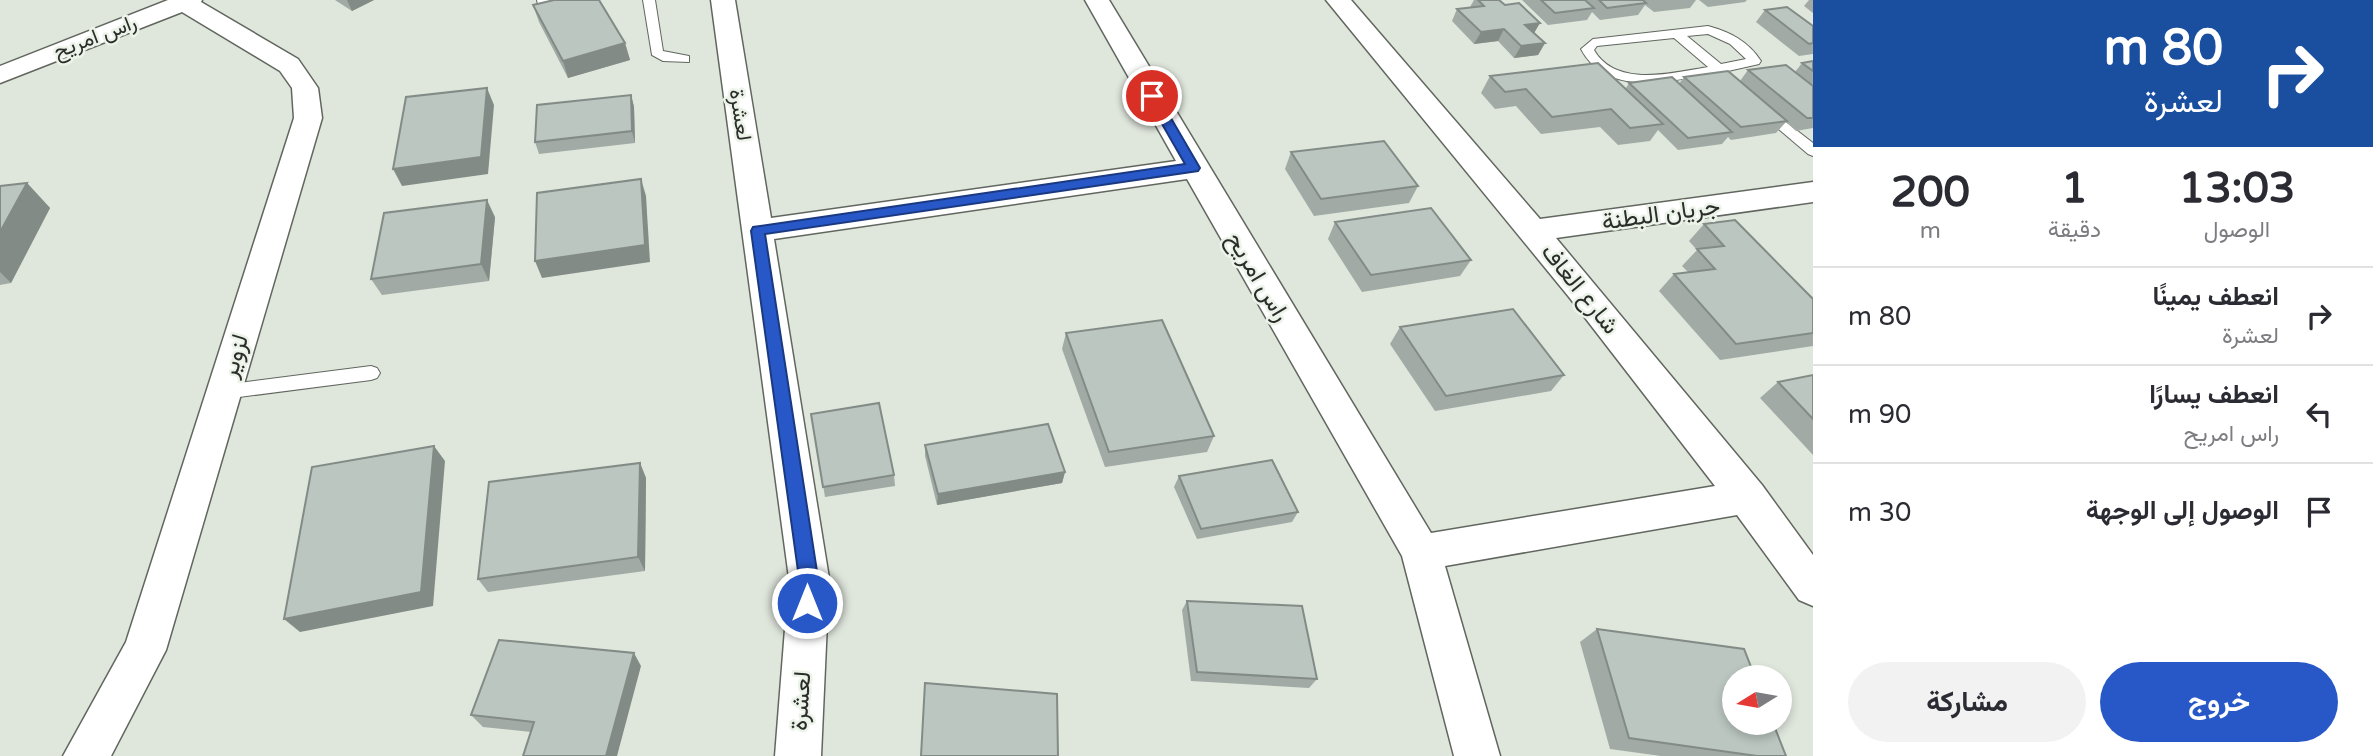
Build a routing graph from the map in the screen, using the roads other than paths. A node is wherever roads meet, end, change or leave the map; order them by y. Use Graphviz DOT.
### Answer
graph roads {
  1 [pos="649,0"];
  2 [pos="723,0"];
  3 [pos="1097,0"];
  4 [pos="1338,0"];
  5 [pos="187,1"];
  6 [pos="1677,34"];
  7 [pos="684,59"];
  8 [pos="1717,68"];
  9 [pos="0,75"];
  10 [pos="1736,85"];
  11 [pos="1755,101"];
  12 [pos="1813,151"];
  13 [pos="1193,168"];
  14 [pos="1800,194"];
  15 [pos="1813,219"];
  16 [pos="758,231"];
  17 [pos="1533,231"];
  18 [pos="371,373"];
  19 [pos="224,392"];
  20 [pos="1748,497"];
  21 [pos="1422,552"];
  22 [pos="1813,587"];
  23 [pos="86,756"];
  24 [pos="798,756"];
  25 [pos="1477,756"];
  1 -- 7 [label="lane"];
  2 -- 16 [label="street, لعشرة"];
  3 -- 13 [label="street, راس امريح"];
  4 -- 17 [label="street, شارع الغاف"];
  5 -- 9 [label="street, راس امريح"];
  5 -- 19 [label="street, لزوير"];
  6 -- 8 [label="lane"];
  6 -- 8 [label="lane"];
  6 -- 8 [label="lane"];
  8 -- 10 [label="lane"];
  11 -- 12 [label="lane"];
  13 -- 16 [label="street"];
  13 -- 21 [label="street, راس امريح"];
  14 -- 15 [label="street, جريان البطنة"];
  14 -- 17 [label="street, جريان البطنة"];
  16 -- 24 [label="street, لعشرة"];
  17 -- 20 [label="street, شارع الغاف"];
  18 -- 19 [label="lane"];
  19 -- 23 [label="street, لزوير"];
  20 -- 21 [label="street"];
  20 -- 22 [label="street, شارع الغاف"];
  21 -- 25 [label="street, راس امريح"];
}
